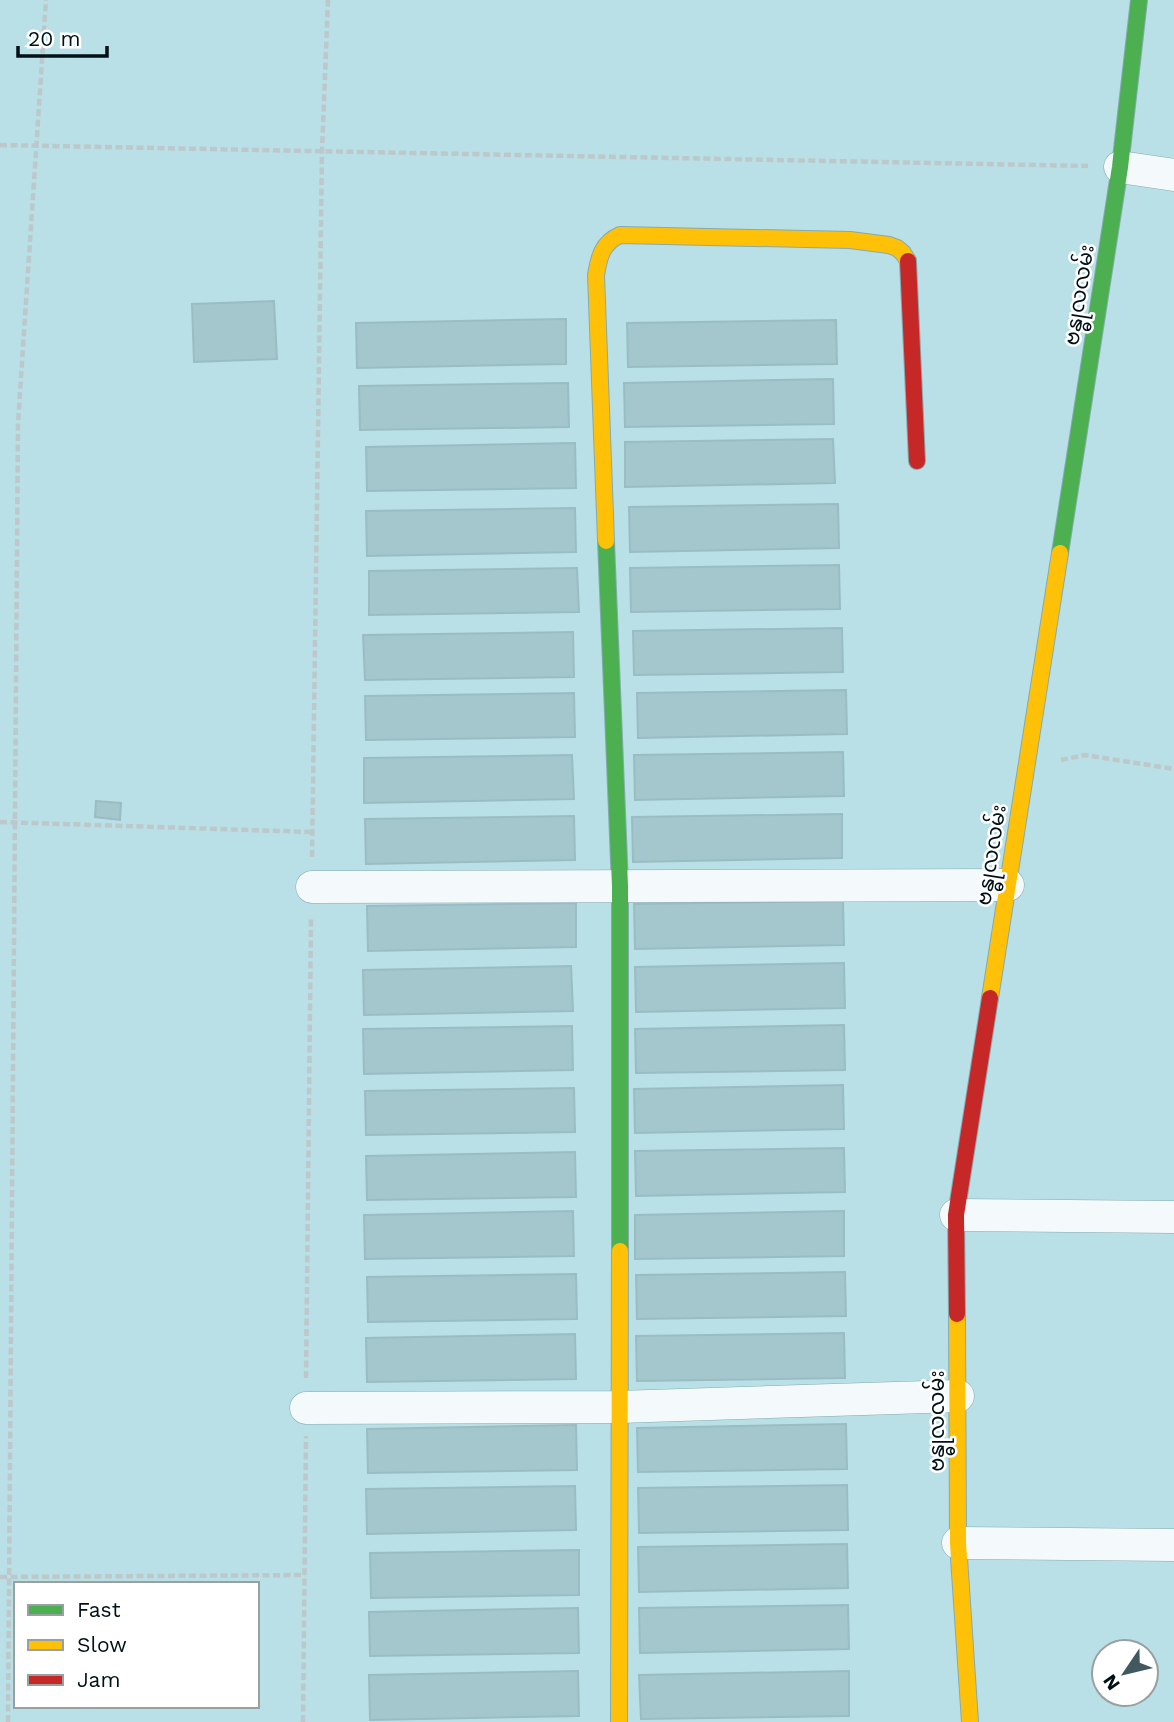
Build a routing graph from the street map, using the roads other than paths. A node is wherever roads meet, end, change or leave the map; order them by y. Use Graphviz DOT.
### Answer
graph roads {
  1 [pos="1139,0"];
  2 [pos="1120,166"];
  3 [pos="1174,175"];
  4 [pos="917,461"];
  5 [pos="1008,884"];
  6 [pos="620,886"];
  7 [pos="312,887"];
  8 [pos="956,1215"];
  9 [pos="1174,1217"];
  10 [pos="958,1396"];
  11 [pos="619,1407"];
  12 [pos="306,1408"];
  13 [pos="958,1543"];
  14 [pos="1174,1545"];
  15 [pos="619,1722"];
  16 [pos="970,1722"];
  1 -- 2 [label="street, ဗန္ဓုလလမ်း"];
  2 -- 3 [label="street"];
  2 -- 5 [label="street, ဗန္ဓုလလမ်း"];
  4 -- 6 [label="street"];
  5 -- 6 [label="street"];
  5 -- 8 [label="street, ဗန္ဓုလလမ်း"];
  6 -- 7 [label="street"];
  6 -- 11 [label="street"];
  8 -- 9 [label="street"];
  8 -- 10 [label="street, ဗန္ဓုလလမ်း"];
  10 -- 11 [label="street"];
  10 -- 13 [label="street, ဗန္ဓုလလမ်း"];
  11 -- 12 [label="street"];
  11 -- 15 [label="street"];
  13 -- 14 [label="street"];
  13 -- 16 [label="street, ဗန္ဓုလလမ်း"];
}
